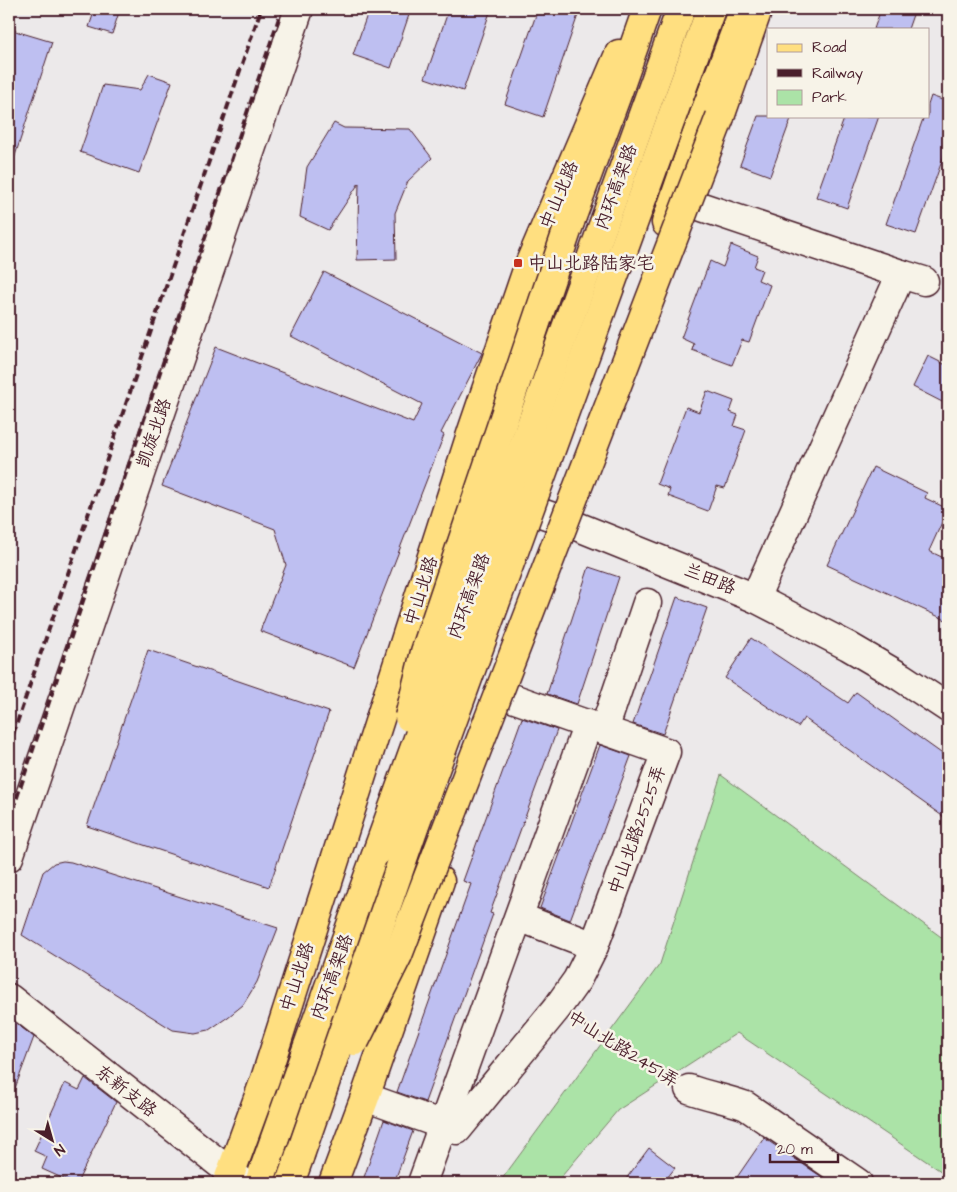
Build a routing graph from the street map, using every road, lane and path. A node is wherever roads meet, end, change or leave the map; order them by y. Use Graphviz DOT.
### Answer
graph roads {
  1 [pos="299,9"];
  2 [pos="639,9"];
  3 [pos="647,9"];
  4 [pos="680,9"];
  5 [pos="711,9"];
  6 [pos="744,9"];
  7 [pos="758,9"];
  8 [pos="702,207"];
  9 [pos="456,482"];
  10 [pos="564,521"];
  11 [pos="754,598"];
  12 [pos="647,603"];
  13 [pos="504,694"];
  14 [pos="948,708"];
  15 [pos="596,727"];
  16 [pos="377,852"];
  17 [pos="9,857"];
  18 [pos="518,917"];
  19 [pos="594,946"];
  20 [pos="9,998"];
  21 [pos="557,1008"];
  22 [pos="689,1089"];
  23 [pos="365,1097"];
  24 [pos="443,1125"];
  25 [pos="300,1155"];
  26 [pos="234,1180"];
  27 [pos="259,1183"];
  28 [pos="290,1183"];
  29 [pos="333,1183"];
  30 [pos="422,1183"];
  31 [pos="858,1183"];
  1 -- 17 [label="street, 凯旋北路"];
  2 -- 9 [label="main road, 中山北路"];
  3 -- 16 [label="main road, bridge"];
  4 -- 16 [label="main road, 内环高架路, bridge"];
  5 -- 25 [label="main road, 内环高架路, bridge"];
  6 -- 10 [label="main road"];
  7 -- 25 [label="main road, bridge"];
  8 -- 11 [label="street"];
  9 -- 10 [label="street, 兰田路"];
  9 -- 26 [label="main road, 中山北路"];
  10 -- 11 [label="street, 兰田路"];
  10 -- 13 [label="main road"];
  11 -- 14 [label="street, 兰田路"];
  12 -- 15 [label="street"];
  13 -- 15 [label="street, 中山北路2525弄"];
  13 -- 23 [label="main road"];
  15 -- 18 [label="street"];
  15 -- 19 [label="street, 中山北路2525弄"];
  16 -- 27 [label="main road, 内环高架路"];
  18 -- 19 [label="street"];
  18 -- 24 [label="street"];
  19 -- 21 [label="street, 中山北路2525弄"];
  20 -- 26 [label="street, 东新支路"];
  21 -- 22 [label="path, 中山北路2451弄"];
  21 -- 24 [label="street, 中山北路2451弄"];
  22 -- 31 [label="street, 中山北路2451弄"];
  23 -- 24 [label="street, 中山北路2451弄"];
  23 -- 29 [label="main road"];
  24 -- 30 [label="street"];
  25 -- 28 [label="main road, 内环高架路"];
}
